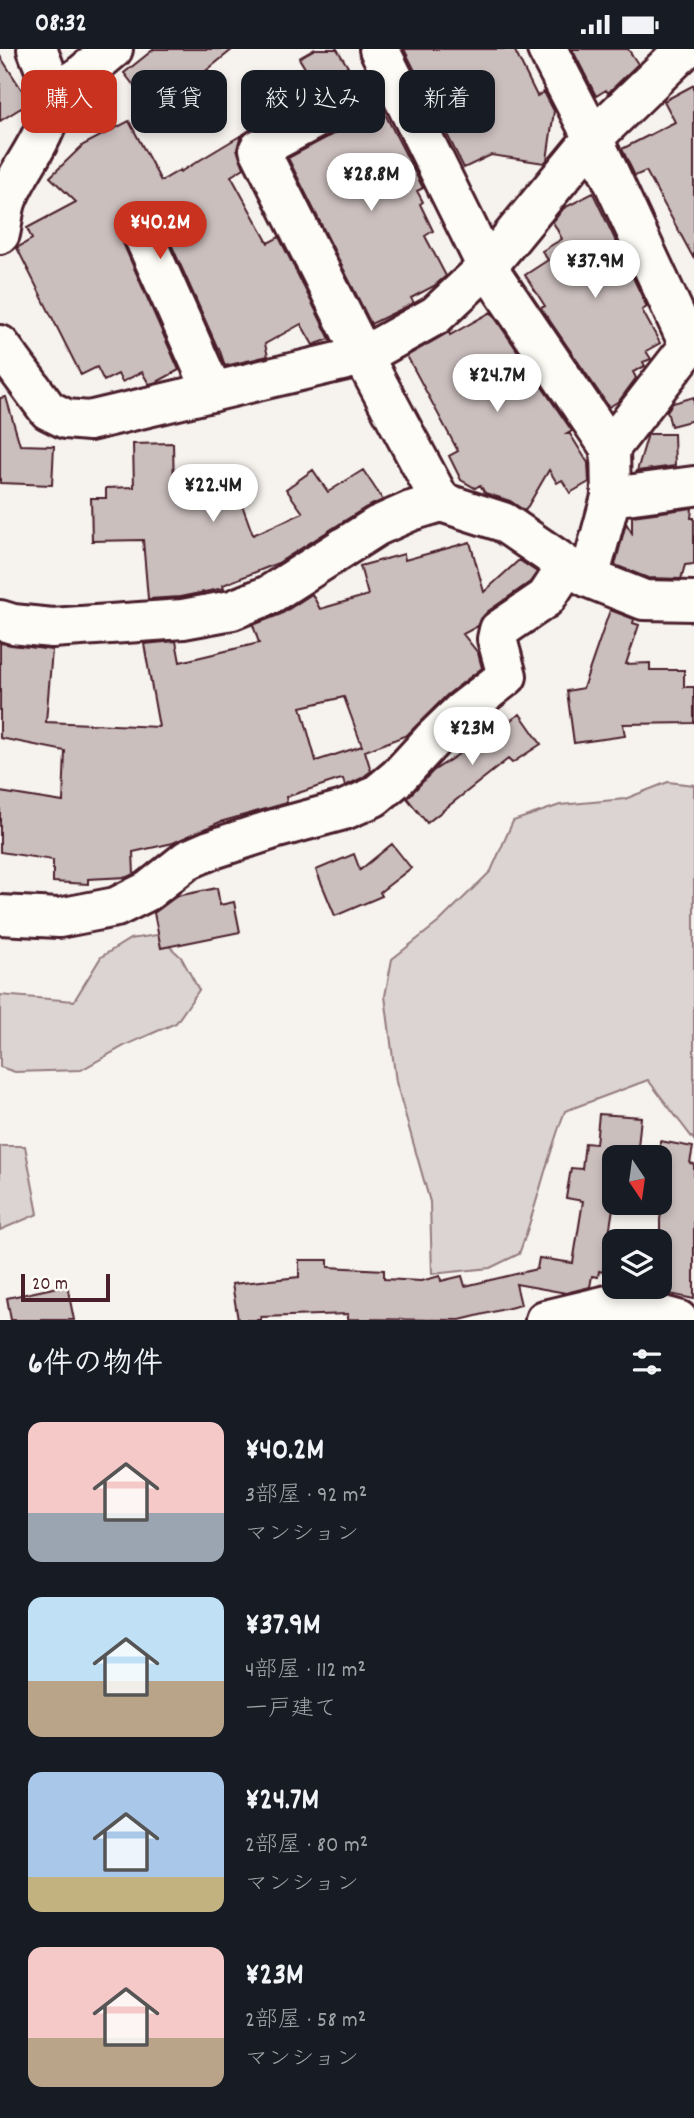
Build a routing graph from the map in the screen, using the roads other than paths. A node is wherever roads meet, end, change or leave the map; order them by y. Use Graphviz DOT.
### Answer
graph roads {
  1 [pos="37,49"];
  2 [pos="113,49"];
  3 [pos="547,49"];
  4 [pos="685,49"];
  5 [pos="386,63"];
  6 [pos="45,70"];
  7 [pos="88,70"];
  8 [pos="42,133"];
  9 [pos="593,138"];
  10 [pos="0,234"];
  11 [pos="143,235"];
  12 [pos="486,267"];
  13 [pos="692,342"];
  14 [pos="0,345"];
  15 [pos="363,356"];
  16 [pos="214,392"];
  17 [pos="610,448"];
  18 [pos="694,486"];
  19 [pos="611,496"];
  20 [pos="441,502"];
  21 [pos="578,572"];
  22 [pos="694,601"];
  23 [pos="0,620"];
  24 [pos="0,915"];
  25 [pos="618,1312"];
  26 [pos="545,1320"];
  27 [pos="678,1320"];
  1 -- 6 [label="street"];
  2 -- 7 [label="street"];
  3 -- 9 [label="street"];
  4 -- 9 [label="street"];
  5 -- 12 [label="street"];
  5 -- 15 [label="street"];
  8 -- 10 [label="street"];
  9 -- 12 [label="street"];
  9 -- 13 [label="street"];
  11 -- 16 [label="street"];
  12 -- 15 [label="street"];
  12 -- 17 [label="street"];
  13 -- 17 [label="street"];
  14 -- 16 [label="street"];
  15 -- 16 [label="street"];
  15 -- 20 [label="street"];
  17 -- 19 [label="street"];
  18 -- 19 [label="street"];
  19 -- 21 [label="street"];
  20 -- 21 [label="street"];
  20 -- 23 [label="street"];
  21 -- 22 [label="street"];
  21 -- 24 [label="street"];
  25 -- 26 [label="street"];
  25 -- 27 [label="street"];
}
